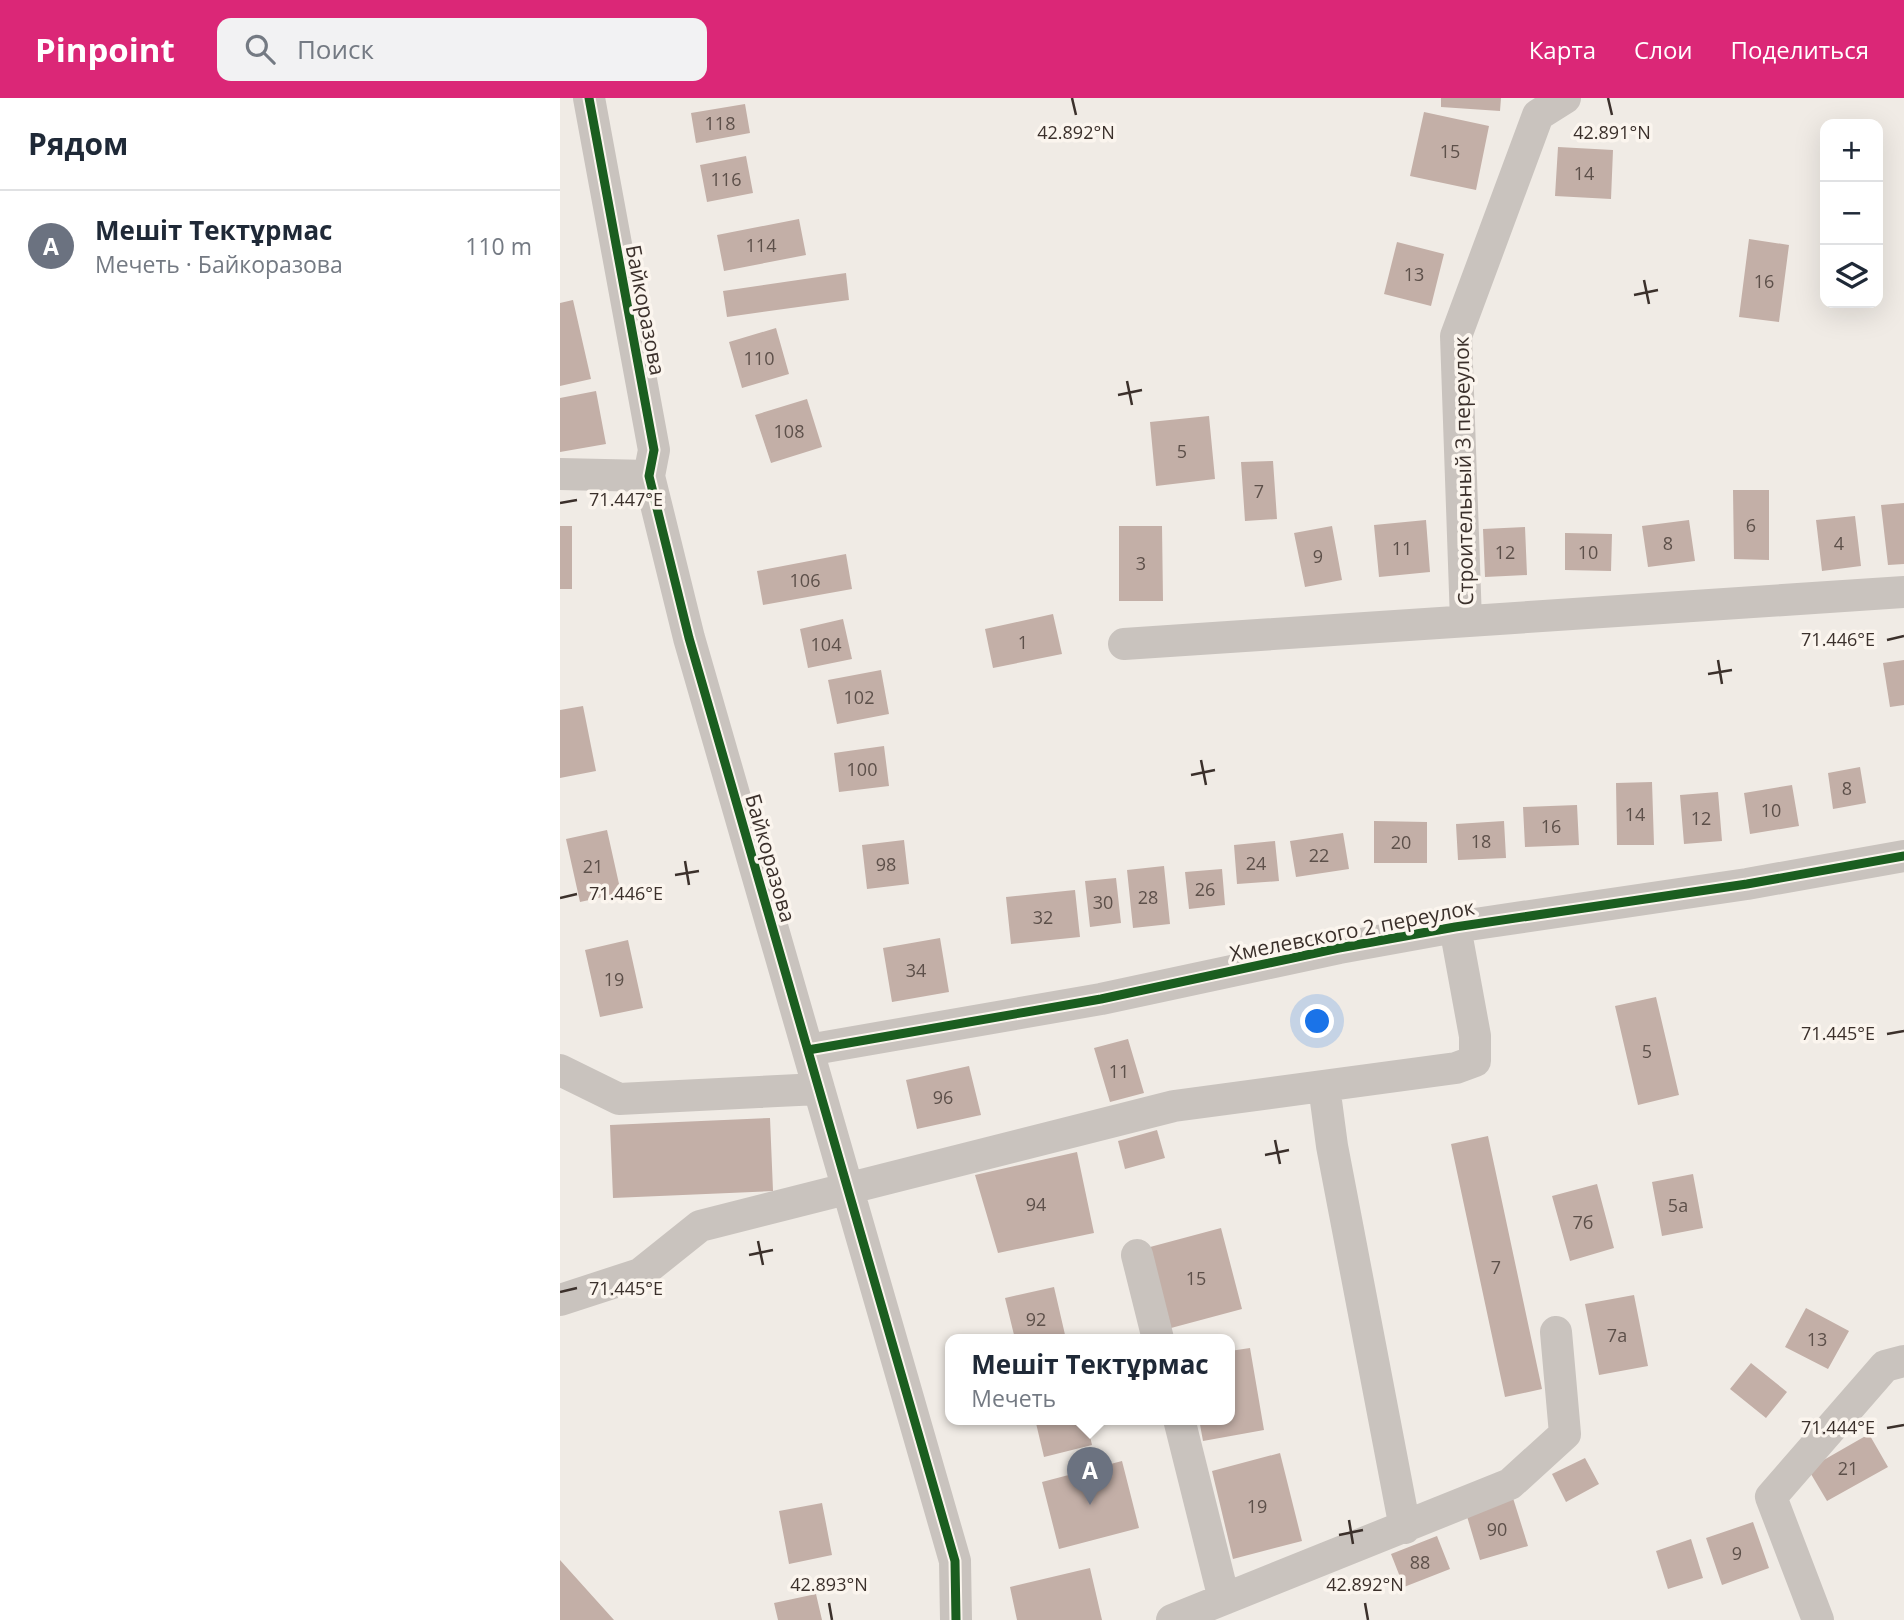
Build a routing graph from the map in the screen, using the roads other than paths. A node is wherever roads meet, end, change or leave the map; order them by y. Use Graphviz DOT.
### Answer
graph roads {
  1 [pos="589,98"];
  2 [pos="1565,98"];
  3 [pos="560,474"];
  4 [pos="649,476"];
  5 [pos="1904,592"];
  6 [pos="1466,621"];
  7 [pos="1124,644"];
  8 [pos="1904,856"];
  9 [pos="1455,927"];
  10 [pos="808,1050"];
  11 [pos="560,1070"];
  12 [pos="1324,1086"];
  13 [pos="819,1088"];
  14 [pos="848,1190"];
  15 [pos="1137,1255"];
  16 [pos="560,1300"];
  17 [pos="1556,1332"];
  18 [pos="1157,1334"];
  19 [pos="1904,1362"];
  20 [pos="1180,1425"];
  21 [pos="1405,1528"];
  22 [pos="1224,1600"];
  23 [pos="956,1620"];
  24 [pos="1172,1620"];
  25 [pos="1818,1620"];
  1 -- 4 [label="street, Байкоразова"];
  2 -- 6 [label="street, Строительный 3 переулок"];
  3 -- 4 [label="street"];
  4 -- 10 [label="street, Байкоразова"];
  5 -- 6 [label="street, Строительный 3 переулок"];
  6 -- 7 [label="street, Строительный 3 переулок"];
  8 -- 9 [label="street, Хмелевского 2 переулок"];
  9 -- 10 [label="street, Хмелевского 2 переулок"];
  9 -- 12 [label="street"];
  10 -- 13 [label="street, Байкоразова"];
  11 -- 13 [label="street"];
  12 -- 14 [label="street"];
  12 -- 21 [label="street"];
  13 -- 14 [label="street, Байкоразова"];
  14 -- 16 [label="street"];
  14 -- 23 [label="street, Байкоразова"];
  15 -- 18 [label="street"];
  17 -- 21 [label="street"];
  19 -- 25 [label="street"];
  20 -- 22 [label="street"];
  21 -- 22 [label="street"];
  22 -- 24 [label="street"];
}
